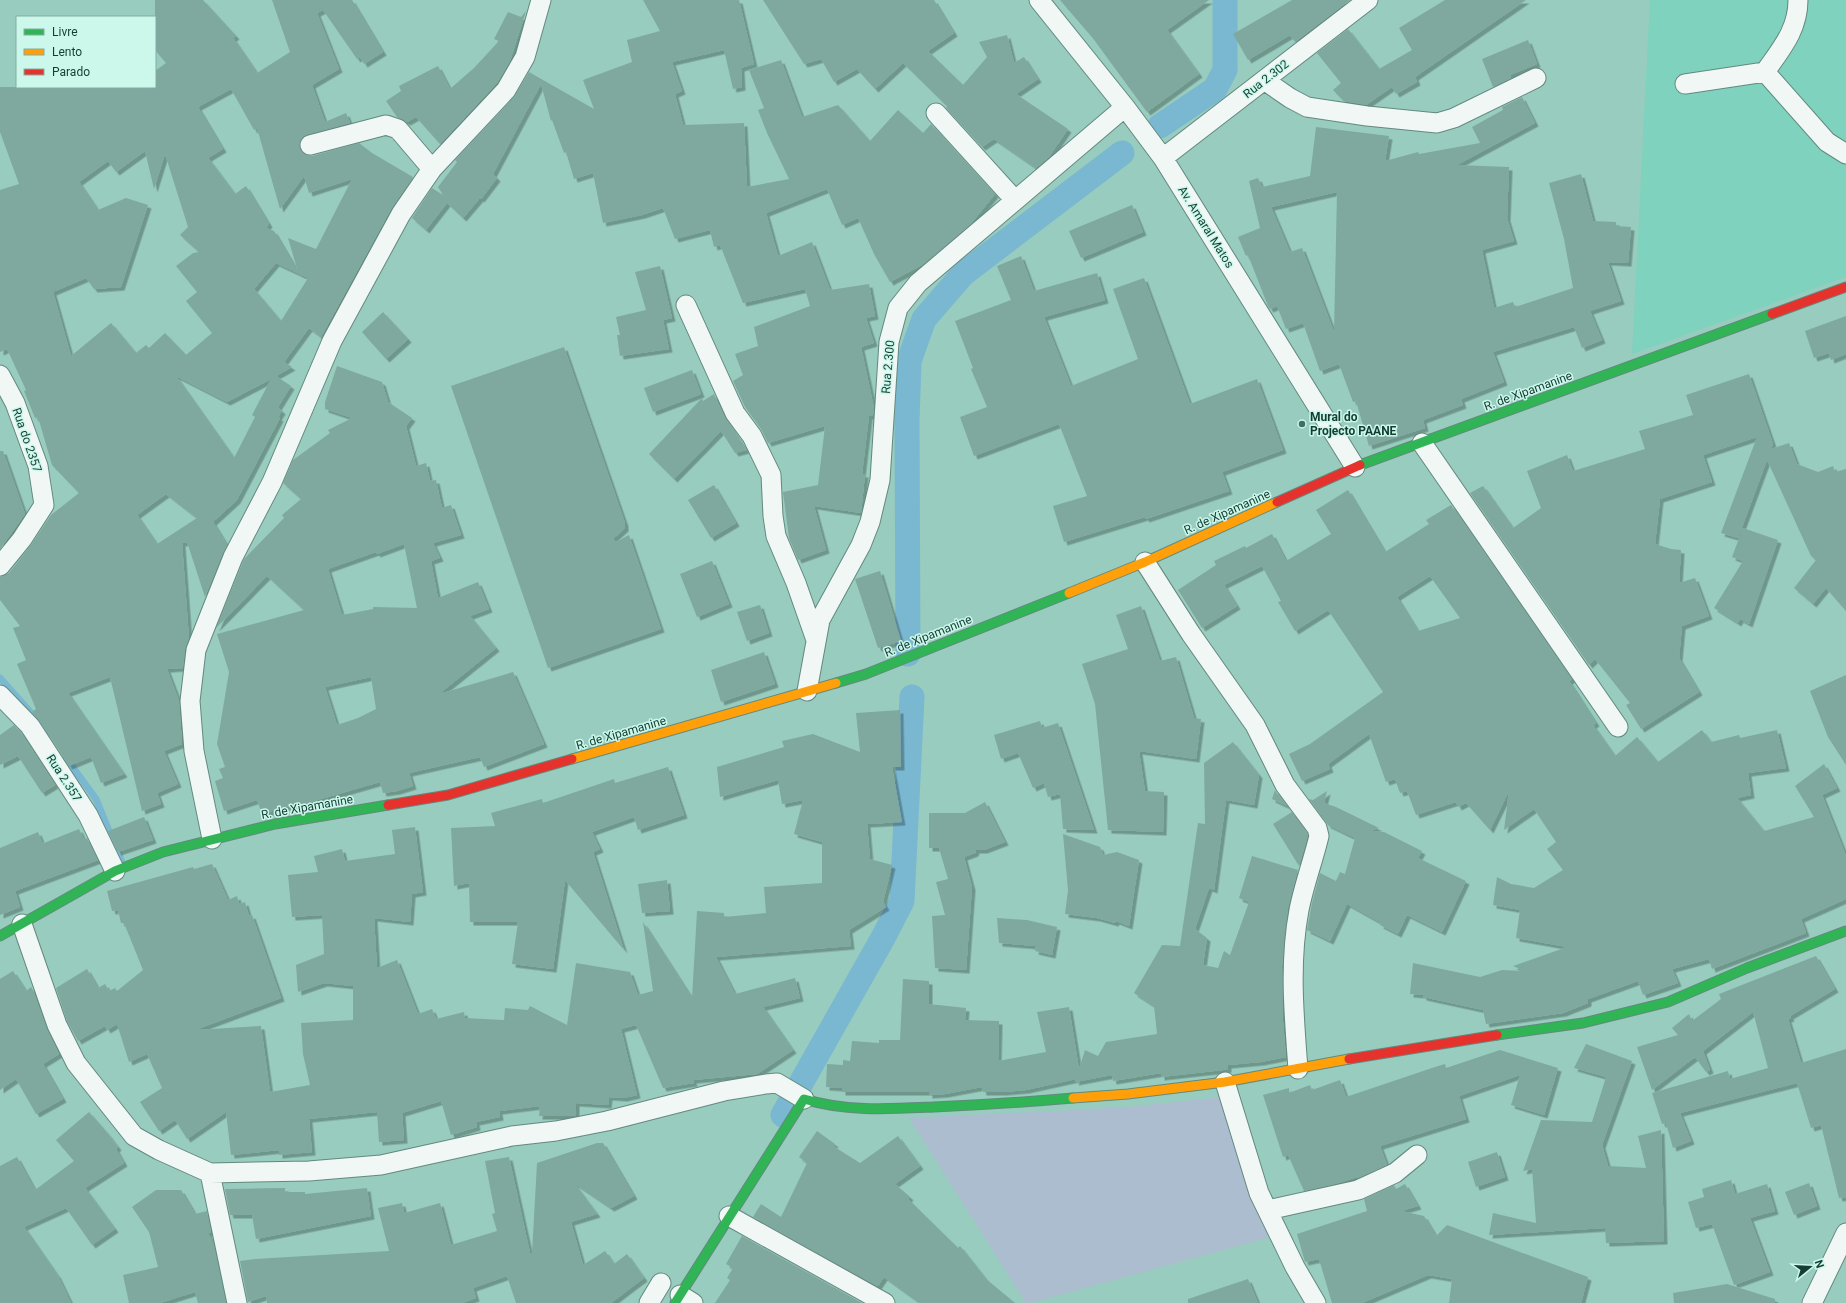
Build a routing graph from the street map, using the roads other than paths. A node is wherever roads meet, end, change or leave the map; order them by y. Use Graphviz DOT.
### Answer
graph roads {
  1 [pos="541,0"];
  2 [pos="1039,0"];
  3 [pos="1368,0"];
  4 [pos="1798,0"];
  5 [pos="1765,72"];
  6 [pos="1536,78"];
  7 [pos="1264,80"];
  8 [pos="1685,84"];
  9 [pos="1125,107"];
  10 [pos="936,113"];
  11 [pos="310,145"];
  12 [pos="1846,154"];
  13 [pos="1163,158"];
  14 [pos="432,169"];
  15 [pos="1015,200"];
  16 [pos="1846,288"];
  17 [pos="686,305"];
  18 [pos="0,375"];
  19 [pos="1422,443"];
  20 [pos="1355,467"];
  21 [pos="1145,562"];
  22 [pos="0,566"];
  23 [pos="816,640"];
  24 [pos="807,691"];
  25 [pos="0,695"];
  26 [pos="1618,728"];
  27 [pos="212,839"];
  28 [pos="115,871"];
  29 [pos="22,924"];
  30 [pos="1846,931"];
  31 [pos="0,936"];
  32 [pos="1298,1069"];
  33 [pos="1225,1082"];
  34 [pos="804,1099"];
  35 [pos="1417,1155"];
  36 [pos="210,1173"];
  37 [pos="1268,1210"];
  38 [pos="729,1216"];
  39 [pos="1846,1233"];
  40 [pos="661,1283"];
  41 [pos="683,1300"];
  42 [pos="237,1303"];
  43 [pos="649,1303"];
  44 [pos="885,1303"];
  45 [pos="1316,1303"];
  46 [pos="1812,1303"];
  1 -- 14 [label="street"];
  2 -- 9 [label="street, Av. Amaral Matos"];
  3 -- 7 [label="street, Rua 2.302"];
  4 -- 5 [label="street"];
  5 -- 8 [label="street"];
  5 -- 12 [label="street"];
  6 -- 7 [label="street"];
  7 -- 13 [label="street, Rua 2.302"];
  9 -- 13 [label="street, Av. Amaral Matos"];
  9 -- 15 [label="street, Rua 2.300"];
  10 -- 15 [label="street"];
  11 -- 14 [label="street"];
  13 -- 20 [label="street, Av. Amaral Matos"];
  14 -- 27 [label="street"];
  15 -- 23 [label="street, Rua 2.300"];
  16 -- 19 [label="street, R. de Xipamanine"];
  17 -- 23 [label="street"];
  18 -- 22 [label="street, Rua do 2357"];
  19 -- 20 [label="street, R. de Xipamanine"];
  19 -- 26 [label="street"];
  20 -- 21 [label="street, R. de Xipamanine"];
  21 -- 24 [label="street, R. de Xipamanine"];
  21 -- 32 [label="street"];
  23 -- 24 [label="street, Rua 2.300"];
  24 -- 27 [label="street, R. de Xipamanine"];
  25 -- 28 [label="street, Rua 2.357"];
  27 -- 28 [label="street, R. de Xipamanine"];
  28 -- 29 [label="street, R. de Xipamanine"];
  29 -- 31 [label="street, R. de Xipamanine"];
  29 -- 36 [label="street"];
  30 -- 32 [label="street"];
  32 -- 33 [label="street"];
  33 -- 34 [label="street"];
  33 -- 37 [label="street"];
  34 -- 36 [label="street"];
  34 -- 38 [label="street"];
  35 -- 37 [label="street"];
  36 -- 42 [label="street"];
  37 -- 45 [label="street"];
  38 -- 41 [label="street"];
  38 -- 44 [label="street"];
  39 -- 46 [label="street"];
  40 -- 43 [label="street"];
}
